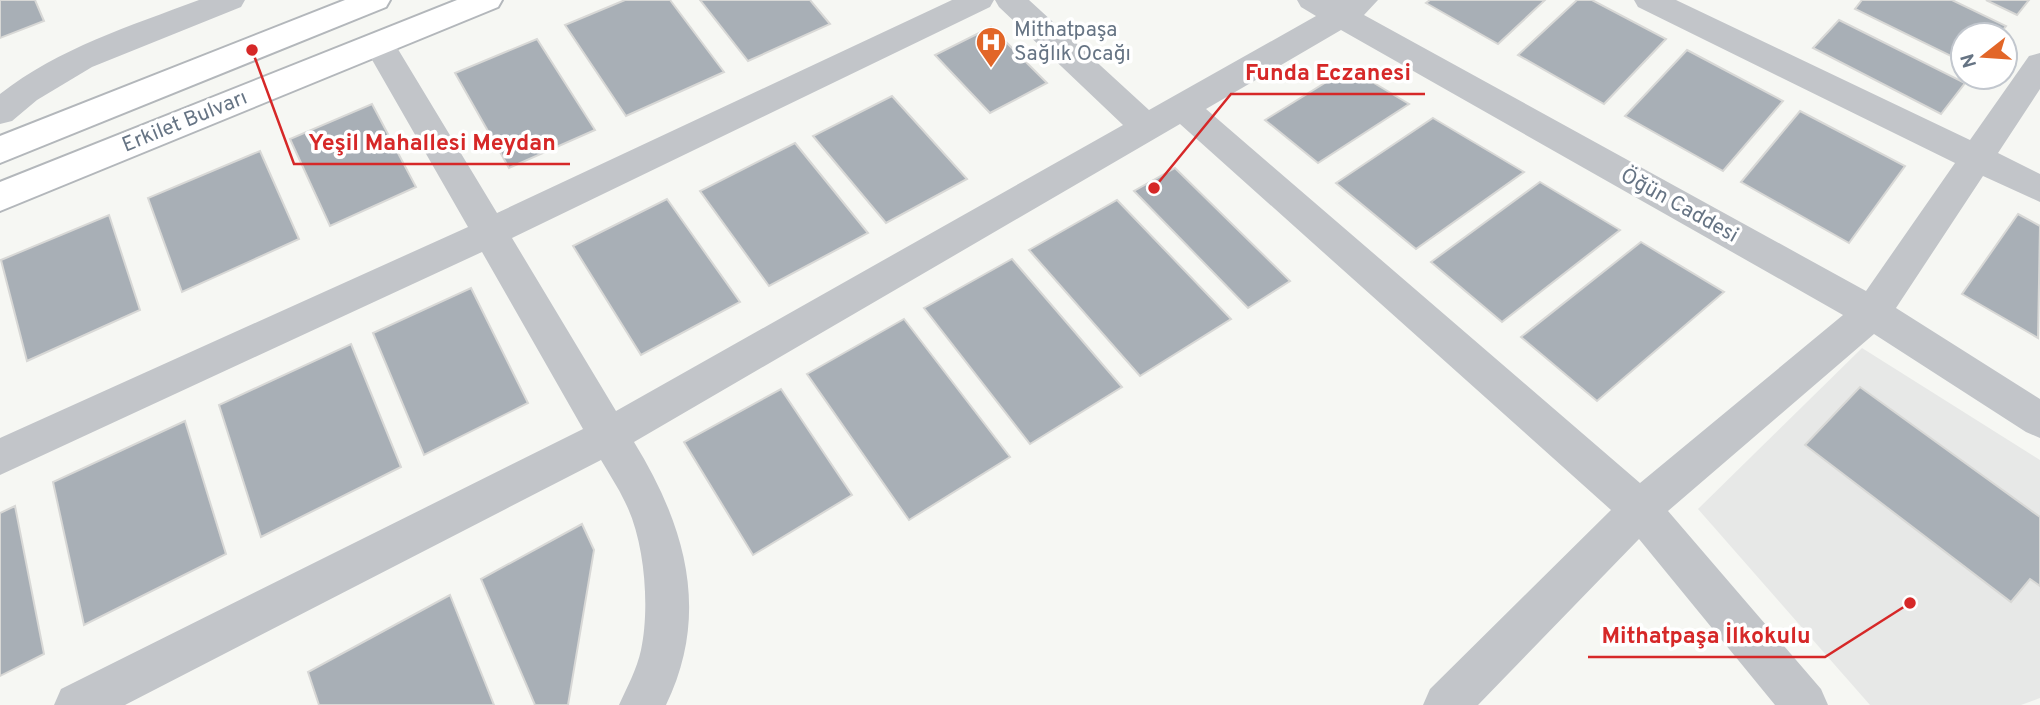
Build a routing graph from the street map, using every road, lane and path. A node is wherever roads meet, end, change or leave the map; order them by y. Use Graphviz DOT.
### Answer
graph roads {
  1 [pos="230,0"];
  2 [pos="375,0"];
  3 [pos="486,0"];
  4 [pos="979,0"];
  5 [pos="1010,0"];
  6 [pos="1649,0"];
  7 [pos="1714,0"];
  8 [pos="1338,6"];
  9 [pos="1690,22"];
  10 [pos="379,44"];
  11 [pos="2040,64"];
  12 [pos="1182,107"];
  13 [pos="0,112"];
  14 [pos="1147,128"];
  15 [pos="0,150"];
  16 [pos="1975,158"];
  17 [pos="2040,189"];
  18 [pos="0,197"];
  19 [pos="491,232"];
  20 [pos="1872,313"];
  21 [pos="2040,420"];
  22 [pos="610,435"];
  23 [pos="0,457"];
  24 [pos="1640,509"];
  25 [pos="77,705"];
  26 [pos="642,705"];
  27 [pos="1446,705"];
  28 [pos="1805,705"];
  1 -- 13 [label="street"];
  2 -- 15 [label="main road, Erkilet Bulvarı"];
  3 -- 10 [label="main road, Erkilet Bulvarı"];
  4 -- 19 [label="street"];
  5 -- 14 [label="street"];
  6 -- 9 [label="street"];
  7 -- 9 [label="street"];
  8 -- 12 [label="street"];
  8 -- 20 [label="street, Öğün Caddesi"];
  9 -- 16 [label="street"];
  10 -- 18 [label="main road, Erkilet Bulvarı"];
  10 -- 19 [label="street"];
  11 -- 16 [label="street"];
  12 -- 14 [label="street"];
  12 -- 24 [label="street"];
  14 -- 22 [label="street"];
  16 -- 17 [label="street"];
  16 -- 20 [label="street"];
  19 -- 22 [label="street"];
  19 -- 23 [label="street"];
  20 -- 21 [label="street, Öğün Caddesi"];
  20 -- 24 [label="street"];
  22 -- 25 [label="street"];
  22 -- 26 [label="street"];
  24 -- 27 [label="street"];
  24 -- 28 [label="street"];
}
